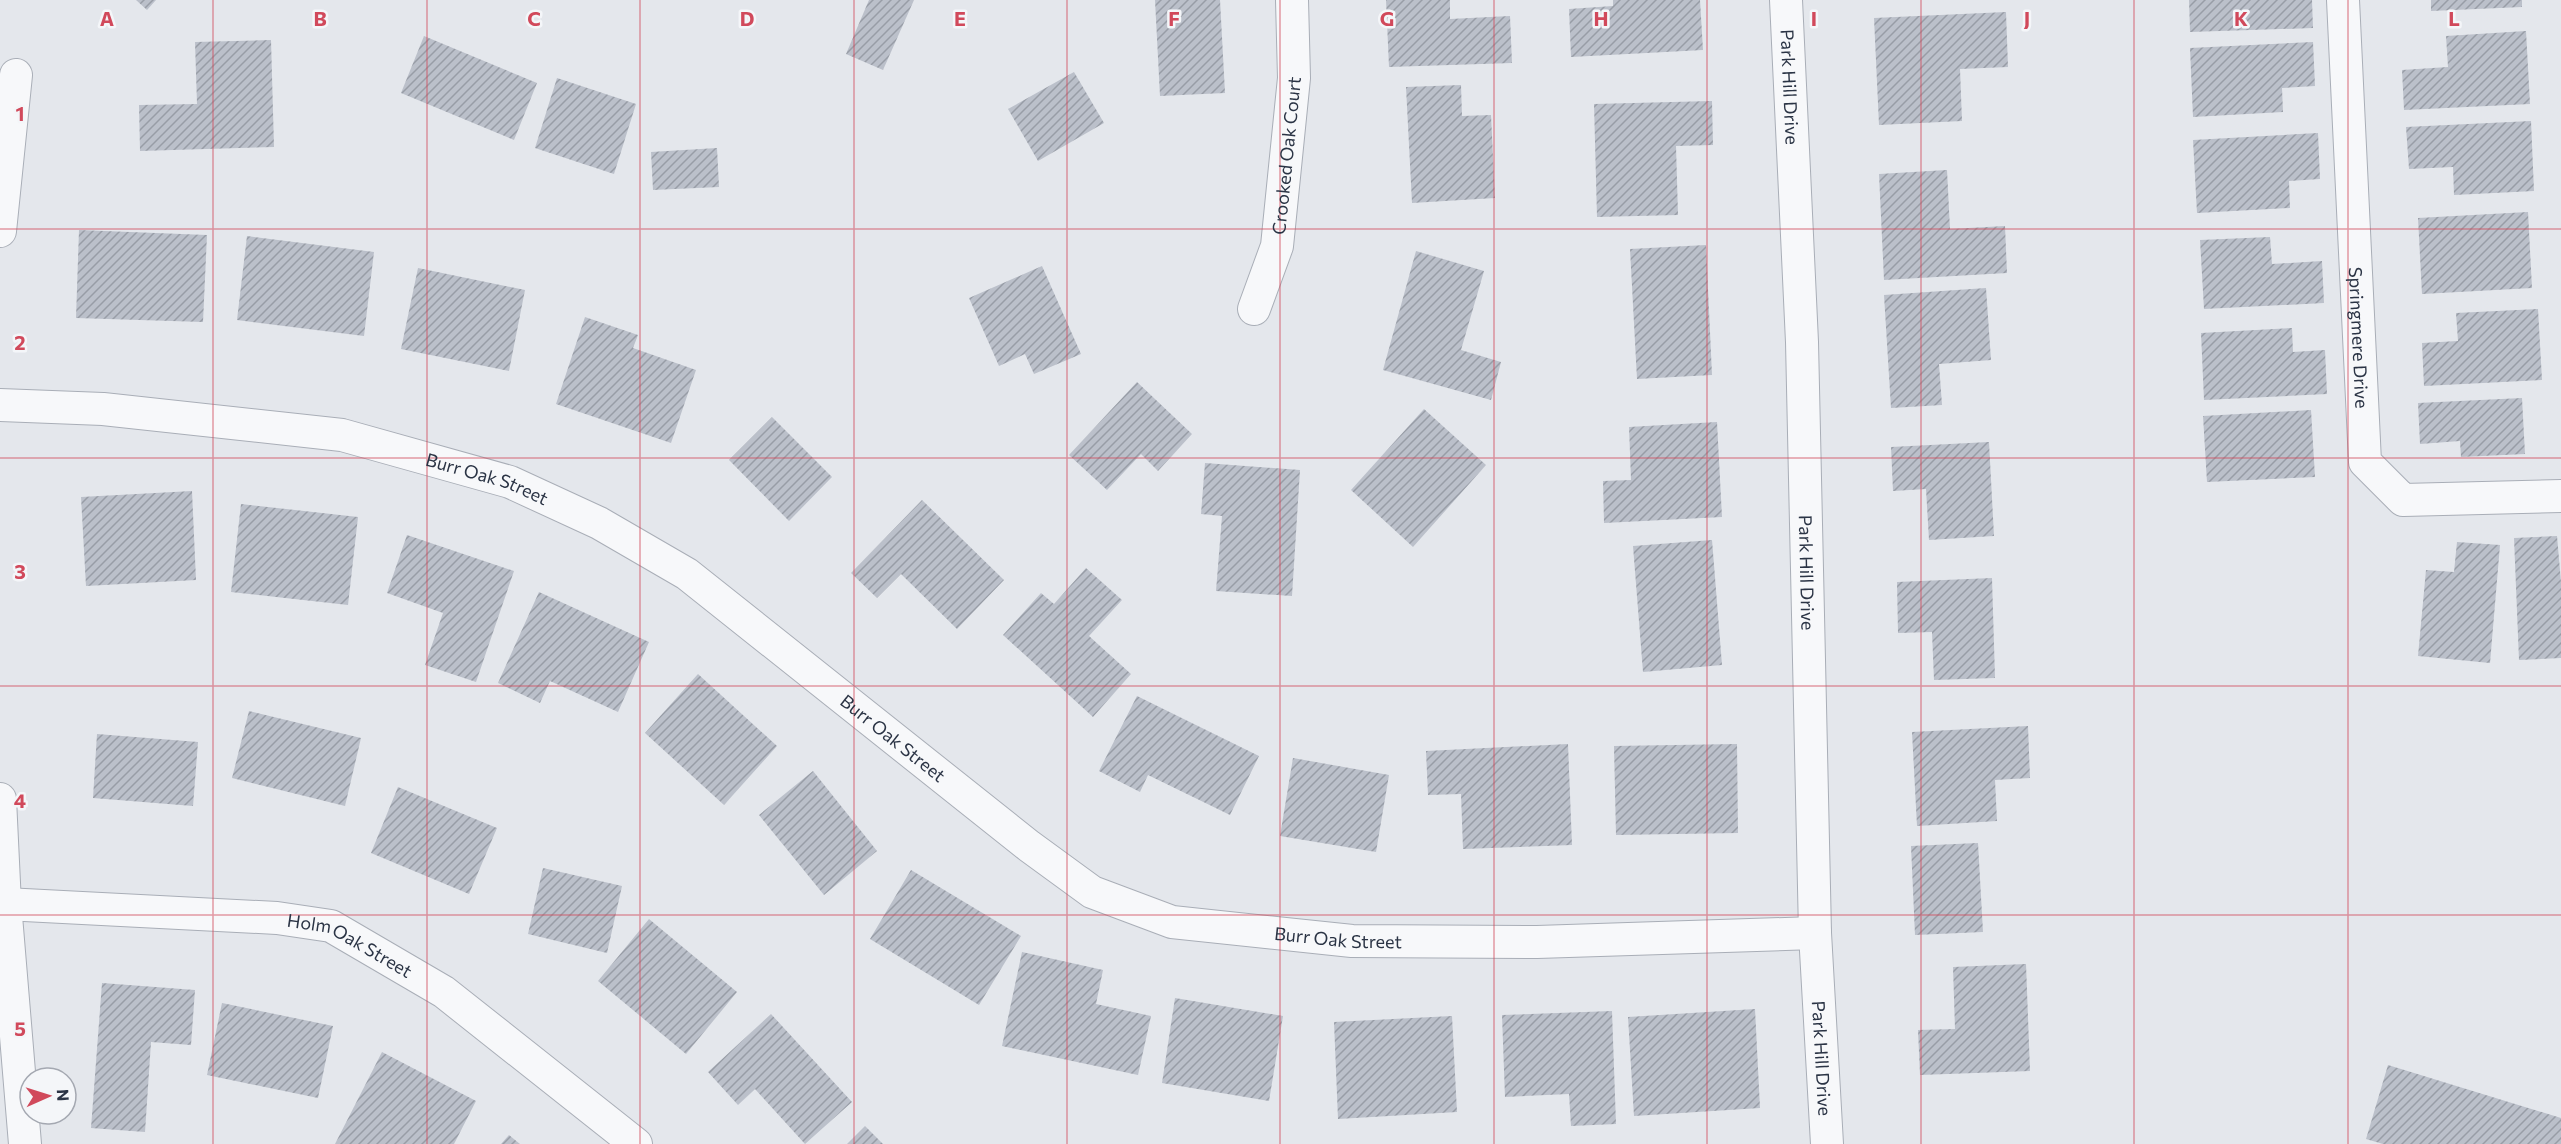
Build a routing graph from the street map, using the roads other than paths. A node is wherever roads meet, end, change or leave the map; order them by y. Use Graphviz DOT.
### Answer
graph roads {
  1 [pos="1292,0"];
  2 [pos="1786,0"];
  3 [pos="2343,0"];
  4 [pos="16,75"];
  5 [pos="0,231"];
  6 [pos="1254,309"];
  7 [pos="0,405"];
  8 [pos="2561,496"];
  9 [pos="0,799"];
  10 [pos="5,904"];
  11 [pos="1815,933"];
  12 [pos="25,1144"];
  13 [pos="636,1144"];
  14 [pos="1827,1144"];
  1 -- 6 [label="street, Crooked Oak Court"];
  2 -- 11 [label="street, Park Hill Drive"];
  3 -- 8 [label="street, Springmere Drive"];
  4 -- 5 [label="street"];
  7 -- 11 [label="street, Burr Oak Street"];
  9 -- 10 [label="street"];
  10 -- 12 [label="street"];
  10 -- 13 [label="street, Holm Oak Street"];
  11 -- 14 [label="street, Park Hill Drive"];
}
